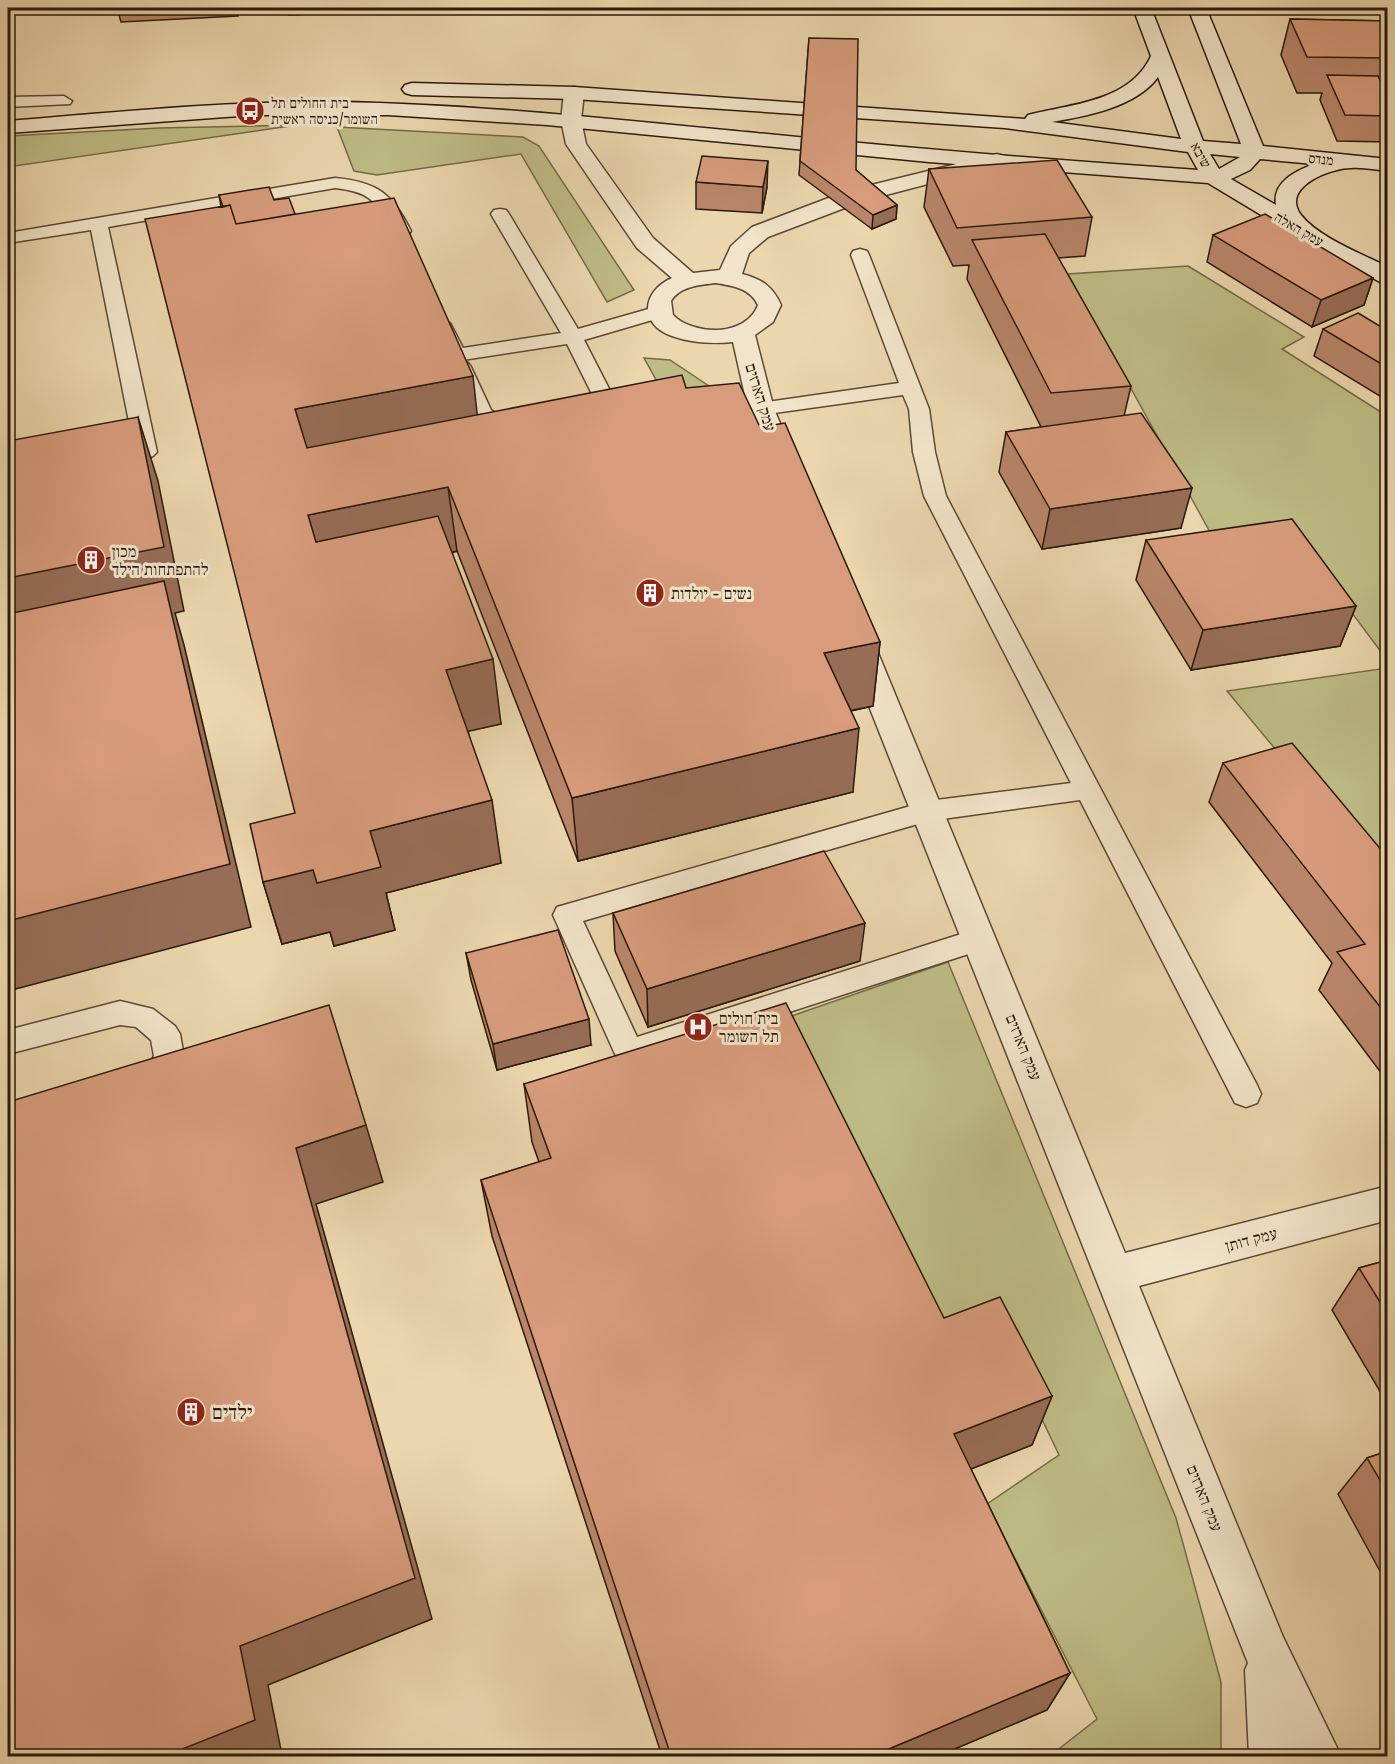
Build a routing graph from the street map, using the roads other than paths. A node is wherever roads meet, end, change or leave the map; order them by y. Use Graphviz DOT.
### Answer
graph roads {
  1 [pos="1142,8"];
  2 [pos="1197,8"];
  3 [pos="1161,55"];
  4 [pos="388,88"];
  5 [pos="574,93"];
  6 [pos="85,99"];
  7 [pos="8,104"];
  8 [pos="1237,109"];
  9 [pos="570,120"];
  10 [pos="1005,122"];
  11 [pos="8,128"];
  12 [pos="1194,145"];
  13 [pos="1254,152"];
  14 [pos="997,160"];
  15 [pos="1352,162"];
  16 [pos="1388,165"];
  17 [pos="1213,177"];
  18 [pos="500,214"];
  19 [pos="98,222"];
  20 [pos="1309,234"];
  21 [pos="8,238"];
  22 [pos="408,246"];
  23 [pos="860,255"];
  24 [pos="1388,277"];
  25 [pos="730,278"];
  26 [pos="688,280"];
  27 [pos="436,311"];
  28 [pos="659,312"];
  29 [pos="742,333"];
  30 [pos="573,337"];
  31 [pos="456,355"];
  32 [pos="910,388"];
  33 [pos="761,409"];
  34 [pos="586,432"];
  35 [pos="531,436"];
  36 [pos="147,456"];
  37 [pos="798,496"];
  38 [pos="847,616"];
  39 [pos="1088,790"];
  40 [pos="928,812"];
  41 [pos="980,939"];
  42 [pos="8,1042"];
  43 [pos="1246,1095"];
  44 [pos="135,1100"];
  45 [pos="1388,1203"];
  46 [pos="1115,1275"];
  47 [pos="1267,1653"];
  48 [pos="1273,1756"];
  49 [pos="1317,1756"];
  1 -- 3 [label="street, שיבא"];
  2 -- 8 [label="street"];
  3 -- 10 [label="street"];
  3 -- 12 [label="street, שיבא"];
  4 -- 5 [label="street"];
  5 -- 9 [label="street"];
  5 -- 10 [label="street"];
  6 -- 7 [label="street"];
  8 -- 13 [label="street"];
  8 -- 15 [label="street"];
  9 -- 11 [label="street"];
  9 -- 14 [label="street"];
  9 -- 26 [label="street"];
  10 -- 12 [label="street, מנדס"];
  12 -- 13 [label="street, מנדס"];
  12 -- 17 [label="street, שיבא"];
  13 -- 15 [label="street, מנדס"];
  13 -- 17 [label="street, שיבא"];
  14 -- 17 [label="street"];
  14 -- 25 [label="street"];
  15 -- 16 [label="street, מנדס"];
  15 -- 20 [label="street"];
  17 -- 20 [label="street, עמק האלה"];
  18 -- 30 [label="lane"];
  19 -- 21 [label="lane"];
  19 -- 22 [label="lane"];
  19 -- 36 [label="lane"];
  20 -- 24 [label="street, עמק האלה"];
  23 -- 32 [label="lane"];
  25 -- 26 [label="street"];
  25 -- 29 [label="street"];
  26 -- 28 [label="street"];
  27 -- 31 [label="lane"];
  28 -- 29 [label="street"];
  28 -- 30 [label="lane"];
  29 -- 33 [label="street, עמק הארזים"];
  30 -- 31 [label="lane"];
  30 -- 34 [label="lane"];
  31 -- 35 [label="lane"];
  32 -- 33 [label="lane"];
  32 -- 39 [label="lane"];
  33 -- 37 [label="street, עמק הארזים"];
  38 -- 40 [label="street, עמק הארזים"];
  39 -- 40 [label="lane"];
  39 -- 43 [label="lane"];
  40 -- 41 [label="street, עמק הארזים"];
  40 -- 41 [label="lane"];
  41 -- 46 [label="street, עמק הארזים"];
  42 -- 44 [label="lane"];
  45 -- 46 [label="street, עמק דותן"];
  46 -- 47 [label="street, עמק הארזים"];
  47 -- 48 [label="street"];
  47 -- 49 [label="street, עמק הארזים"];
}
